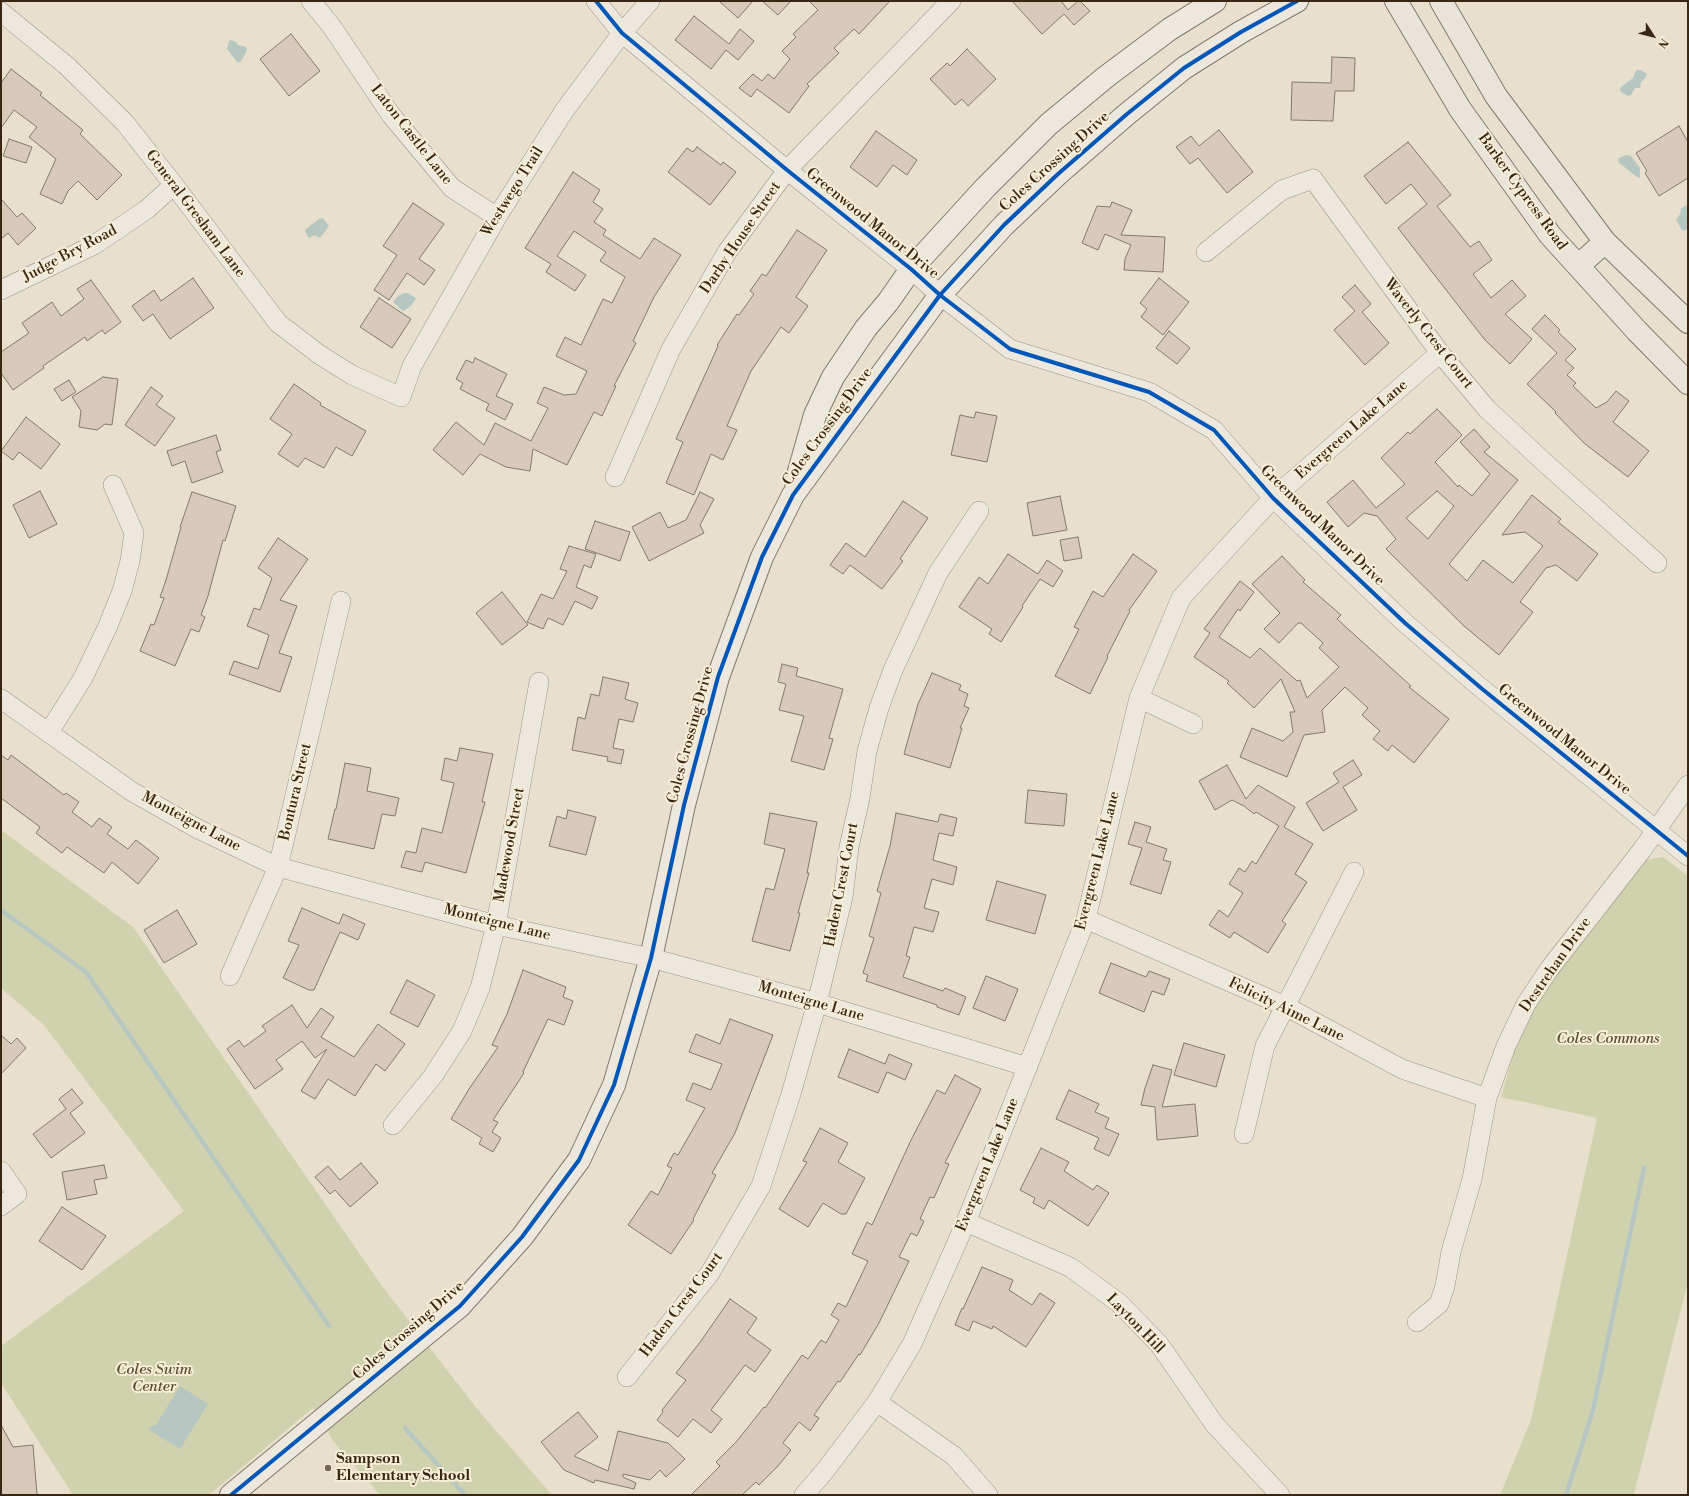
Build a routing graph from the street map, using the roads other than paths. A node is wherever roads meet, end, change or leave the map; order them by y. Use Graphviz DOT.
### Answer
graph roads {
  1 [pos="311,1"];
  2 [pos="596,1"];
  3 [pos="650,1"];
  4 [pos="951,1"];
  5 [pos="1214,1"];
  6 [pos="1297,1"];
  7 [pos="1396,1"];
  8 [pos="1441,1"];
  9 [pos="1,12"];
  10 [pos="622,33"];
  11 [pos="787,170"];
  12 [pos="174,185"];
  13 [pos="496,216"];
  14 [pos="1605,242"];
  15 [pos="1206,252"];
  16 [pos="1578,266"];
  17 [pos="911,269"];
  18 [pos="1,290"];
  19 [pos="940,295"];
  20 [pos="1688,322"];
  21 [pos="1440,353"];
  22 [pos="1688,383"];
  23 [pos="401,397"];
  24 [pos="615,476"];
  25 [pos="113,485"];
  26 [pos="793,495"];
  27 [pos="1273,498"];
  28 [pos="979,511"];
  29 [pos="1657,563"];
  30 [pos="341,601"];
  31 [pos="540,682"];
  32 [pos="1139,698"];
  33 [pos="1,699"];
  34 [pos="1193,724"];
  35 [pos="49,732"];
  36 [pos="1688,785"];
  37 [pos="1655,830"];
  38 [pos="1688,856"];
  39 [pos="278,867"];
  40 [pos="1354,872"];
  41 [pos="1086,919"];
  42 [pos="496,924"];
  43 [pos="651,958"];
  44 [pos="230,976"];
  45 [pos="817,1003"];
  46 [pos="1285,1006"];
  47 [pos="1028,1067"];
  48 [pos="1487,1098"];
  49 [pos="393,1125"];
  50 [pos="1244,1134"];
  51 [pos="1,1170"];
  52 [pos="1,1206"];
  53 [pos="966,1222"];
  54 [pos="1417,1322"];
  55 [pos="627,1377"];
  56 [pos="877,1402"];
  57 [pos="231,1495"];
  58 [pos="804,1495"];
  59 [pos="988,1495"];
  60 [pos="1280,1495"];
  1 -- 13 [label="street, Laton Castle Lane"];
  2 -- 10 [label="street, Greenwood Manor Drive"];
  3 -- 10 [label="street, Westwego Trail"];
  4 -- 11 [label="street, Darby House Street"];
  5 -- 17 [label="street, Coles Crossing Drive"];
  6 -- 19 [label="street, Coles Crossing Drive"];
  7 -- 16 [label="main road, Barker Cypress Road"];
  8 -- 14 [label="main road"];
  9 -- 12 [label="street, General Gresham Lane"];
  10 -- 11 [label="street, Greenwood Manor Drive"];
  10 -- 13 [label="street, Westwego Trail"];
  11 -- 17 [label="street, Greenwood Manor Drive"];
  11 -- 24 [label="street, Darby House Street"];
  12 -- 18 [label="street, Judge Bry Road"];
  12 -- 23 [label="street, General Gresham Lane"];
  13 -- 23 [label="street, Westwego Trail"];
  14 -- 16 [label="main road"];
  14 -- 20 [label="main road"];
  15 -- 21 [label="street, Waverly Crest Court"];
  16 -- 22 [label="main road, Barker Cypress Road"];
  17 -- 19 [label="street, Greenwood Manor Drive"];
  17 -- 26 [label="street, Coles Crossing Drive"];
  19 -- 26 [label="street, Coles Crossing Drive"];
  19 -- 27 [label="street, Greenwood Manor Drive"];
  21 -- 27 [label="street, Evergreen Lake Lane"];
  21 -- 29 [label="street, Waverly Crest Court"];
  25 -- 35 [label="street"];
  26 -- 43 [label="street, Coles Crossing Drive"];
  27 -- 32 [label="street, Evergreen Lake Lane"];
  27 -- 37 [label="street, Greenwood Manor Drive"];
  28 -- 45 [label="street, Haden Crest Court"];
  30 -- 39 [label="street, Bontura Street"];
  31 -- 42 [label="street, Madewood Street"];
  32 -- 34 [label="street"];
  32 -- 41 [label="street, Evergreen Lake Lane"];
  33 -- 35 [label="street, Monteigne Lane"];
  35 -- 39 [label="street, Monteigne Lane"];
  36 -- 37 [label="street, Destrehan Drive"];
  37 -- 38 [label="street, Greenwood Manor Drive"];
  37 -- 48 [label="street, Destrehan Drive"];
  39 -- 42 [label="street, Monteigne Lane"];
  39 -- 44 [label="street, Bontura Street"];
  40 -- 46 [label="street"];
  41 -- 46 [label="street, Felicity Aime Lane"];
  41 -- 47 [label="street, Evergreen Lake Lane"];
  42 -- 43 [label="street, Monteigne Lane"];
  42 -- 49 [label="street, Madewood Street"];
  43 -- 45 [label="street, Monteigne Lane"];
  43 -- 57 [label="street, Coles Crossing Drive"];
  45 -- 47 [label="street, Monteigne Lane"];
  45 -- 55 [label="street, Haden Crest Court"];
  46 -- 48 [label="street, Felicity Aime Lane"];
  46 -- 50 [label="street"];
  47 -- 53 [label="street, Evergreen Lake Lane"];
  48 -- 54 [label="street, Destrehan Drive"];
  51 -- 52 [label="street"];
  53 -- 56 [label="street, Evergreen Lake Lane"];
  53 -- 60 [label="street, Layton Hill"];
  56 -- 58 [label="street, Evergreen Lake Lane"];
  56 -- 59 [label="street"];
}
